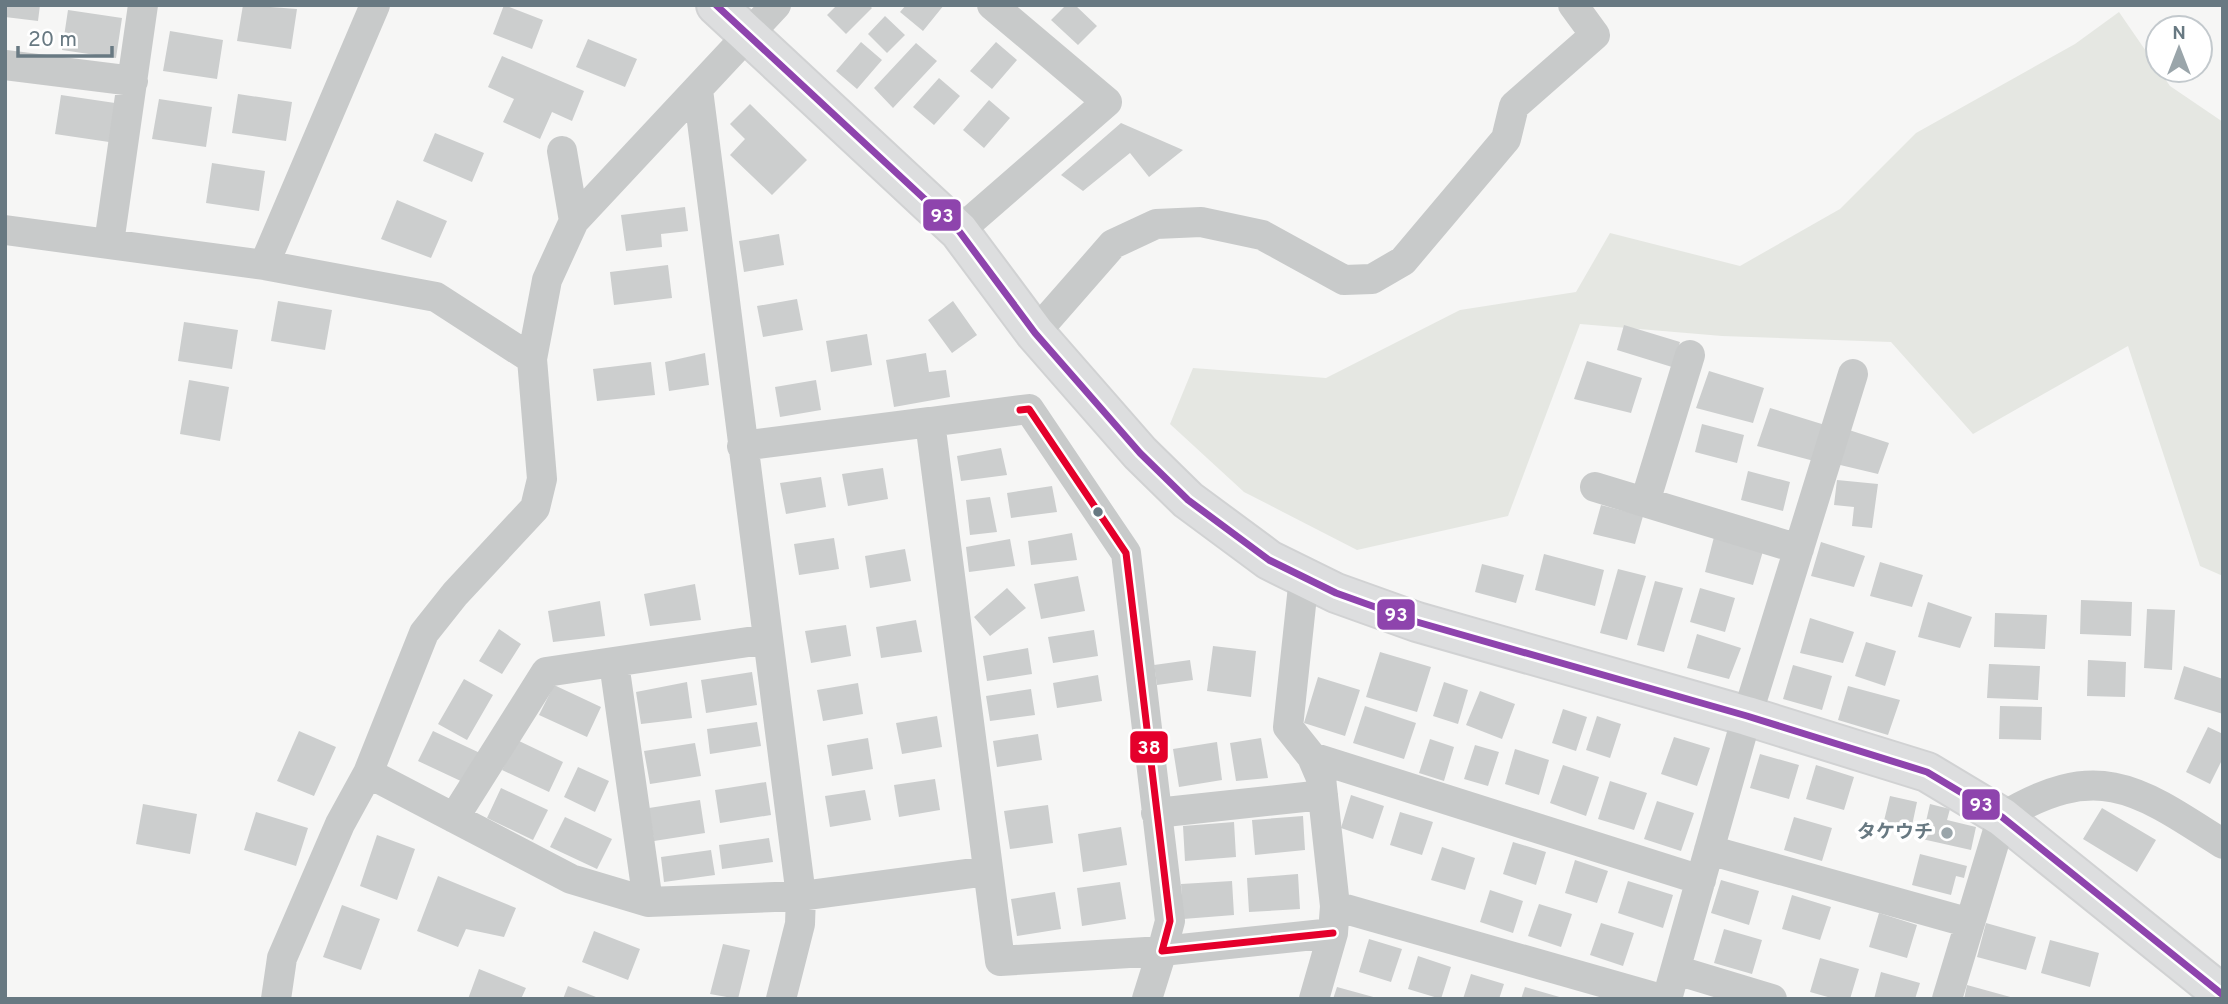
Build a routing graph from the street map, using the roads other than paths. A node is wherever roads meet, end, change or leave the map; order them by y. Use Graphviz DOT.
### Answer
graph roads {
  1 [pos="143,5"];
  2 [pos="375,5"];
  3 [pos="716,5"];
  4 [pos="776,5"];
  5 [pos="992,5"];
  6 [pos="1573,5"];
  7 [pos="749,36"];
  8 [pos="5,65"];
  9 [pos="133,81"];
  10 [pos="698,90"];
  11 [pos="562,151"];
  12 [pos="574,220"];
  13 [pos="5,230"];
  14 [pos="959,231"];
  15 [pos="109,243"];
  16 [pos="264,265"];
  17 [pos="1035,333"];
  18 [pos="1690,355"];
  19 [pos="532,359"];
  20 [pos="1853,374"];
  21 [pos="930,422"];
  22 [pos="742,446"];
  23 [pos="1595,487"];
  24 [pos="1645,502"];
  25 [pos="1799,550"];
  26 [pos="1304,577"];
  27 [pos="768,639"];
  28 [pos="614,663"];
  29 [pos="1747,716"];
  30 [pos="1312,757"];
  31 [pos="368,773"];
  32 [pos="1323,795"];
  33 [pos="1156,813"];
  34 [pos="2002,817"];
  35 [pos="454,818"];
  36 [pos="2223,844"];
  37 [pos="1709,850"];
  38 [pos="988,871"];
  39 [pos="1701,880"];
  40 [pos="801,897"];
  41 [pos="648,902"];
  42 [pos="1334,919"];
  43 [pos="1970,923"];
  44 [pos="1162,951"];
  45 [pos="1676,970"];
  46 [pos="2223,995"];
  47 [pos="276,999"];
  48 [pos="781,999"];
  49 [pos="1147,999"];
  50 [pos="1314,999"];
  51 [pos="1664,999"];
  52 [pos="1772,999"];
  53 [pos="1947,999"];
  1 -- 9 [label="street"];
  2 -- 16 [label="street"];
  3 -- 7 [label="main road"];
  4 -- 7 [label="street"];
  5 -- 14 [label="street"];
  6 -- 17 [label="street"];
  7 -- 10 [label="street"];
  7 -- 14 [label="main road"];
  8 -- 9 [label="street"];
  9 -- 15 [label="street"];
  10 -- 12 [label="street"];
  10 -- 22 [label="street"];
  11 -- 12 [label="street"];
  12 -- 19 [label="street"];
  13 -- 15 [label="street"];
  14 -- 17 [label="main road"];
  15 -- 16 [label="street"];
  16 -- 19 [label="street"];
  17 -- 26 [label="main road"];
  18 -- 24 [label="street"];
  19 -- 31 [label="street"];
  20 -- 25 [label="street"];
  21 -- 22 [label="street"];
  21 -- 33 [label="street"];
  21 -- 38 [label="street"];
  22 -- 27 [label="street"];
  23 -- 24 [label="street"];
  24 -- 25 [label="street"];
  25 -- 29 [label="street"];
  26 -- 29 [label="main road"];
  26 -- 30 [label="street"];
  27 -- 28 [label="street"];
  27 -- 40 [label="street"];
  28 -- 35 [label="street"];
  28 -- 41 [label="street"];
  29 -- 34 [label="main road"];
  29 -- 37 [label="street"];
  30 -- 32 [label="street"];
  30 -- 39 [label="street"];
  31 -- 35 [label="street"];
  31 -- 47 [label="street"];
  32 -- 33 [label="street"];
  32 -- 42 [label="street"];
  33 -- 44 [label="street"];
  34 -- 36 [label="street"];
  34 -- 43 [label="street"];
  34 -- 46 [label="main road"];
  35 -- 41 [label="street"];
  37 -- 39 [label="street"];
  37 -- 43 [label="street"];
  38 -- 40 [label="street"];
  38 -- 44 [label="street"];
  39 -- 45 [label="street"];
  40 -- 41 [label="street"];
  40 -- 48 [label="street"];
  42 -- 44 [label="street"];
  42 -- 50 [label="street"];
  42 -- 51 [label="street"];
  43 -- 53 [label="street"];
  44 -- 49 [label="street"];
  45 -- 51 [label="street"];
  45 -- 52 [label="street"];
}
